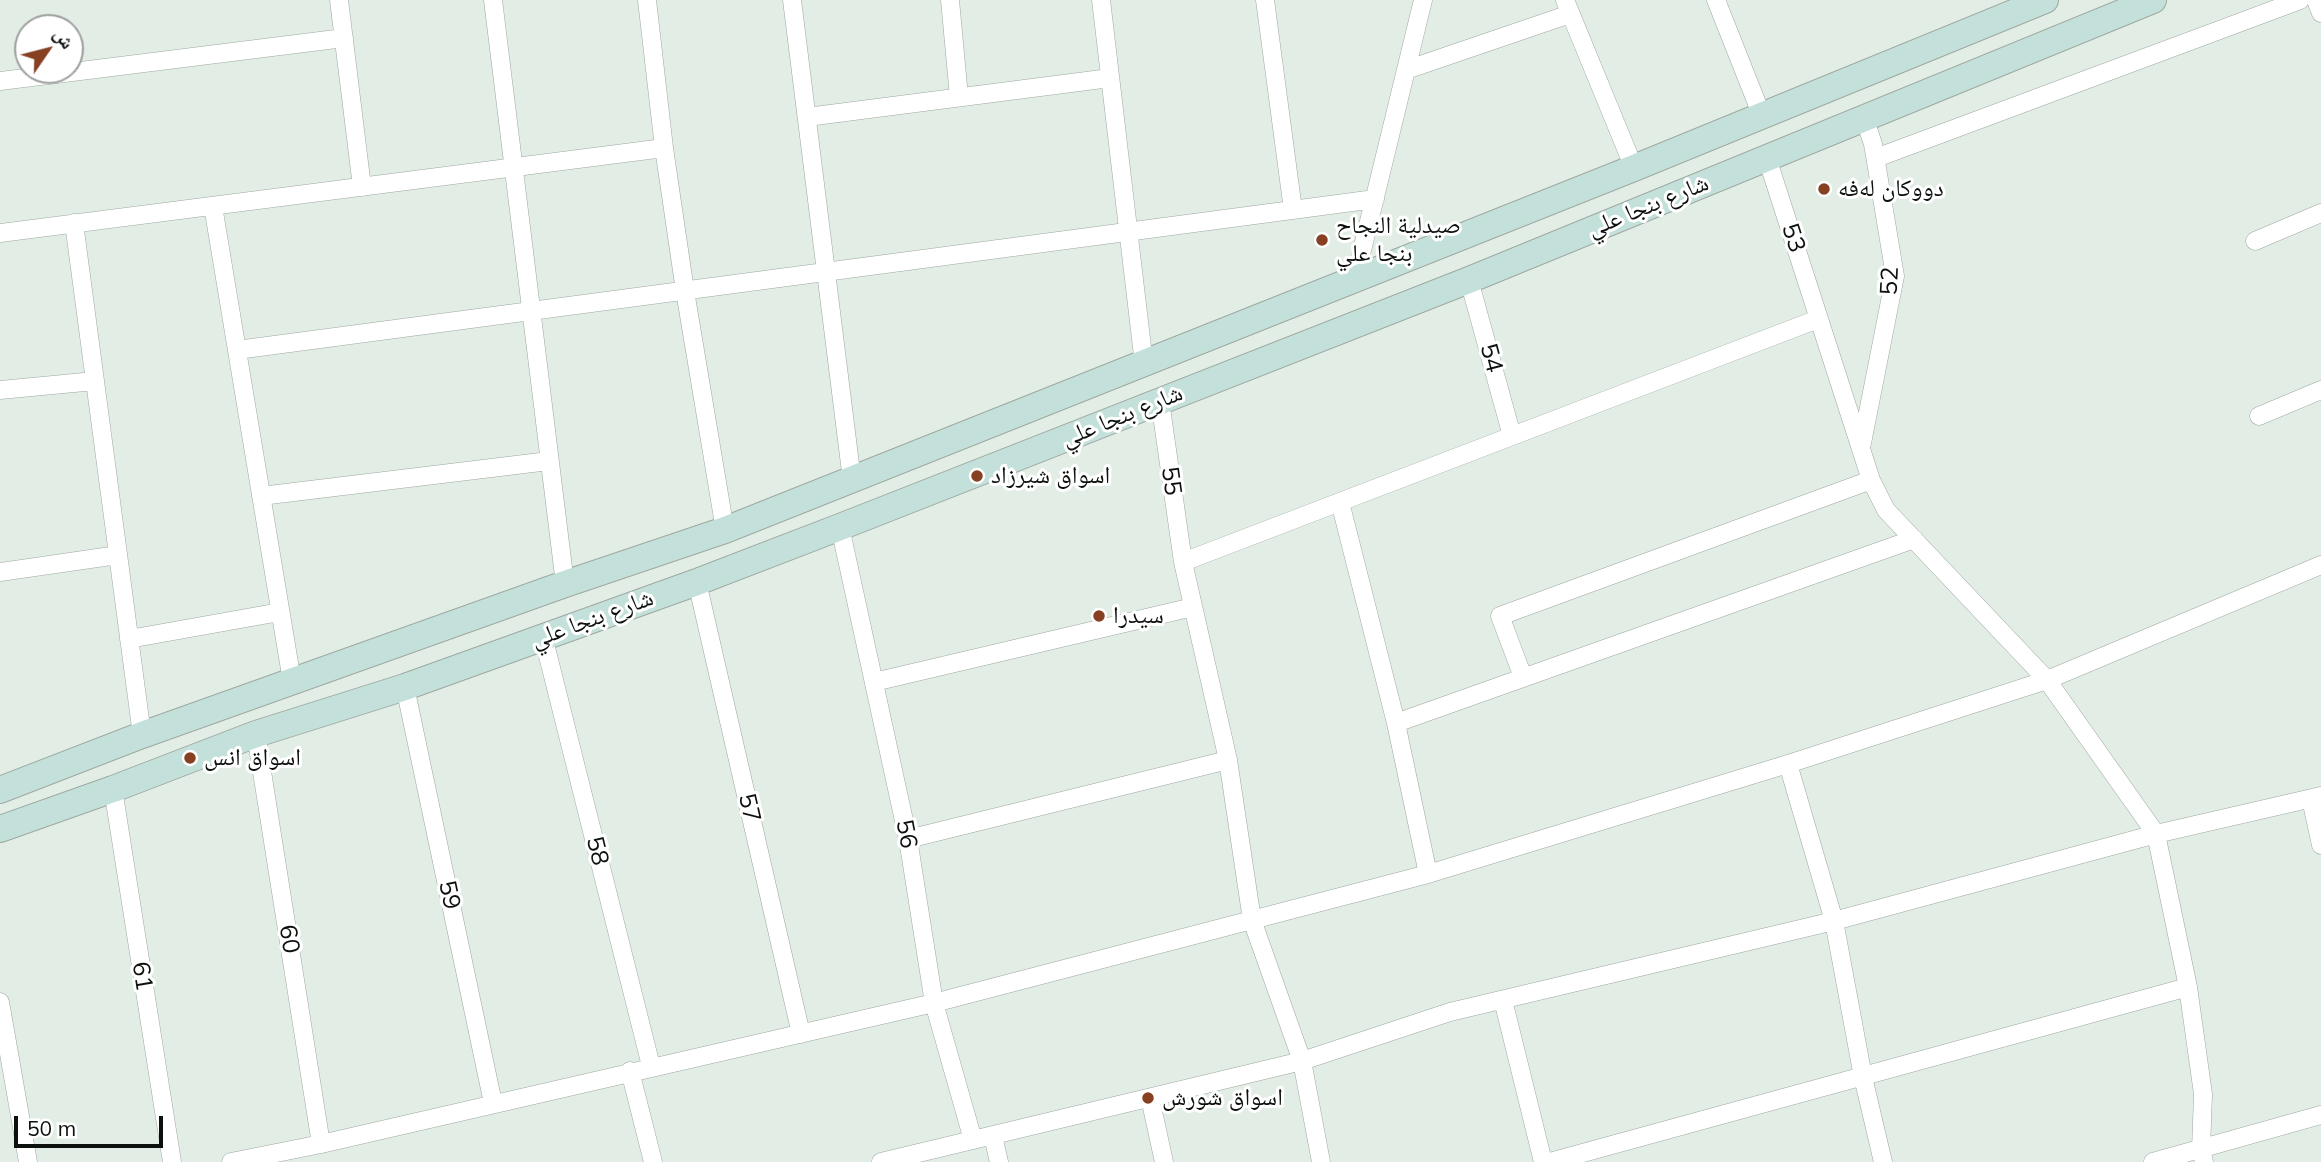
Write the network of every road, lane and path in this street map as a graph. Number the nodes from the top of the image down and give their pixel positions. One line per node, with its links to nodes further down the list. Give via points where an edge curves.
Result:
1 (339, 0): 16 (street)
2 (493, 0): 27 (street)
3 (647, 0): 24 (street)
4 (792, 0): 22 (street)
5 (950, 0): 20 (street)
6 (1101, 0): 18 (street)
7 (1265, 0): 32 (street)
8 (1423, 0): 17 (street)
9 (1716, 0): 21 (street)
10 (2045, 0): 21 (main road, شارع بنجا علي)
11 (2152, 0): 23 (main road, شارع بنجا علي)
12 (2300, 0): 26 (street)
13 (2316, 0): 15 (street)
14 (1567, 7): 17 (street); 28 (street)
15 (2321, 13)
16 (344, 38): 19 (street); 29 (street)
17 (1406, 70): 30 (street)
18 (1110, 78): 20 (street); 35 (street)
19 (0, 81)
20 (959, 97): 22 (street)
21 (1762, 116): 28 (main road, شارع بنجا علي)
22 (807, 117): 38 (street)
23 (1864, 117): 25 (main road, شارع بنجا علي); 26 (street, 52)
24 (664, 148): 27 (street); 41 (street)
25 (1767, 158): 40 (main road, شارع بنجا علي); 43 (street, 53)
26 (1876, 158): 54 (street, 52, via 1895,276)
27 (513, 168): 29 (street); 42 (street)
28 (1634, 168): 39 (main road, شارع بنجا علي)
29 (362, 187): 31 (street)
30 (1375, 199): 32 (street); 39 (street)
31 (213, 206): 34 (street); 44 (street)
32 (1293, 210): 35 (street)
33 (2321, 213): 37 (street)
34 (74, 223): 36 (street); 46 (street)
35 (1128, 232): 38 (street); 45 (street)
36 (0, 233)
37 (2255, 241)
38 (826, 272): 41 (street); 56 (street)
39 (1355, 279): 45 (main road, شارع بنجا علي)
40 (1469, 279): 50 (main road, شارع بنجا علي); 53 (street, 54)
41 (685, 291): 42 (street); 61 (street)
42 (531, 311): 44 (street); 55 (street)
43 (1818, 319): 53 (street); 54 (street, 53)
44 (237, 350): 58 (street)
45 (1144, 364): 49 (main road, شارع بنجا علي)
46 (95, 382): 47 (street); 63 (street)
47 (0, 390)
48 (2321, 390): 51 (street)
49 (1057, 398): 52 (main road); 56 (main road, شارع بنجا علي)
50 (1160, 401): 52 (main road, شارع بنجا علي); 64 (street, 55)
51 (2259, 416)
52 (1073, 435): 60 (main road, شارع بنجا علي)
53 (1512, 436): 59 (street)
54 (1862, 446): 57 (street, 53)
55 (549, 461): 58 (street); 68 (street)
56 (852, 480): 61 (main road, شارع بنجا علي)
57 (1871, 480): 62 (street, 53, via 1886,510); 73 (street, via 1500,616)
58 (261, 496): 70 (street)
59 (1340, 502): 64 (street); 78 (street)
60 (840, 527): 67 (main road, شارع بنجا علي); 76 (street, 56)
61 (725, 530): 68 (main road, شارع بنجا علي)
62 (1914, 539): 73 (street); 74 (street, 53)
63 (118, 555): 66 (street); 72 (street)
64 (1183, 562): 69 (street, 55)
65 (2321, 565): 74 (street)
66 (0, 572)
67 (697, 582): 71 (main road, شارع بنجا علي); 97 (street, 57)
68 (565, 584): 75 (main road, شارع بنجا علي)
69 (1193, 607): 76 (street); 81 (street, 55)
70 (280, 612): 72 (street); 75 (street)
71 (543, 636): 77 (main road, شارع بنجا علي); 99 (street, 58)
72 (130, 639): 80 (street)
73 (1523, 677): 78 (street)
74 (2047, 680): 82 (street); 87 (street, 53)
75 (292, 681): 80 (main road, شارع بنجا علي)
76 (874, 682): 88 (street, 56)
77 (405, 687): 79 (main road, شارع بنجا علي); 103 (street, 59)
78 (1396, 723): 90 (street)
79 (256, 734): 83 (main road, شارع بنجا علي); 107 (street, 60)
80 (142, 735): 84 (main road, شارع بنجا علي)
81 (1228, 760): 88 (street); 91 (street, 55)
82 (1788, 764): 90 (street); 92 (street)
83 (113, 789): 86 (main road, شارع بنجا علي); 110 (street, 61)
84 (0, 790)
85 (2316, 798): 87 (street); 89 (street)
86 (0, 829)
87 (2156, 834): 92 (street); 93 (street)
88 (908, 839): 96 (street, 56)
89 (2321, 845)
90 (1428, 874): 91 (street)
91 (1252, 920): 96 (street); 98 (street, 55)
92 (1834, 921): 94 (street); 101 (street)
93 (2188, 987): 101 (street); 108 (street, via 2203,1094)
94 (1503, 1000): 98 (street, via 1450,1012); 117 (street)
95 (0, 1002): 109 (street)
96 (934, 1003): 97 (street); 106 (street, 56)
97 (801, 1034): 99 (street)
98 (1303, 1061): 102 (street); 116 (street, 55)
99 (651, 1066): 100 (street)
100 (630, 1071): 103 (street); 112 (street)
101 (1863, 1077): 118 (street); 119 (street)
102 (1150, 1098): 105 (street); 115 (street)
103 (494, 1103): 107 (street)
104 (2321, 1115): 108 (street)
105 (993, 1136): 106 (street); 114 (street)
106 (973, 1140): 113 (street)
107 (321, 1144): 111 (street)
108 (2203, 1156): 120 (street)
109 (28, 1162)
110 (172, 1162)
111 (231, 1162)
112 (653, 1162)
113 (881, 1162)
114 (999, 1162)
115 (1164, 1162)
116 (1321, 1162)
117 (1543, 1162)
118 (1550, 1162)
119 (1883, 1162)
120 (2153, 1162)

